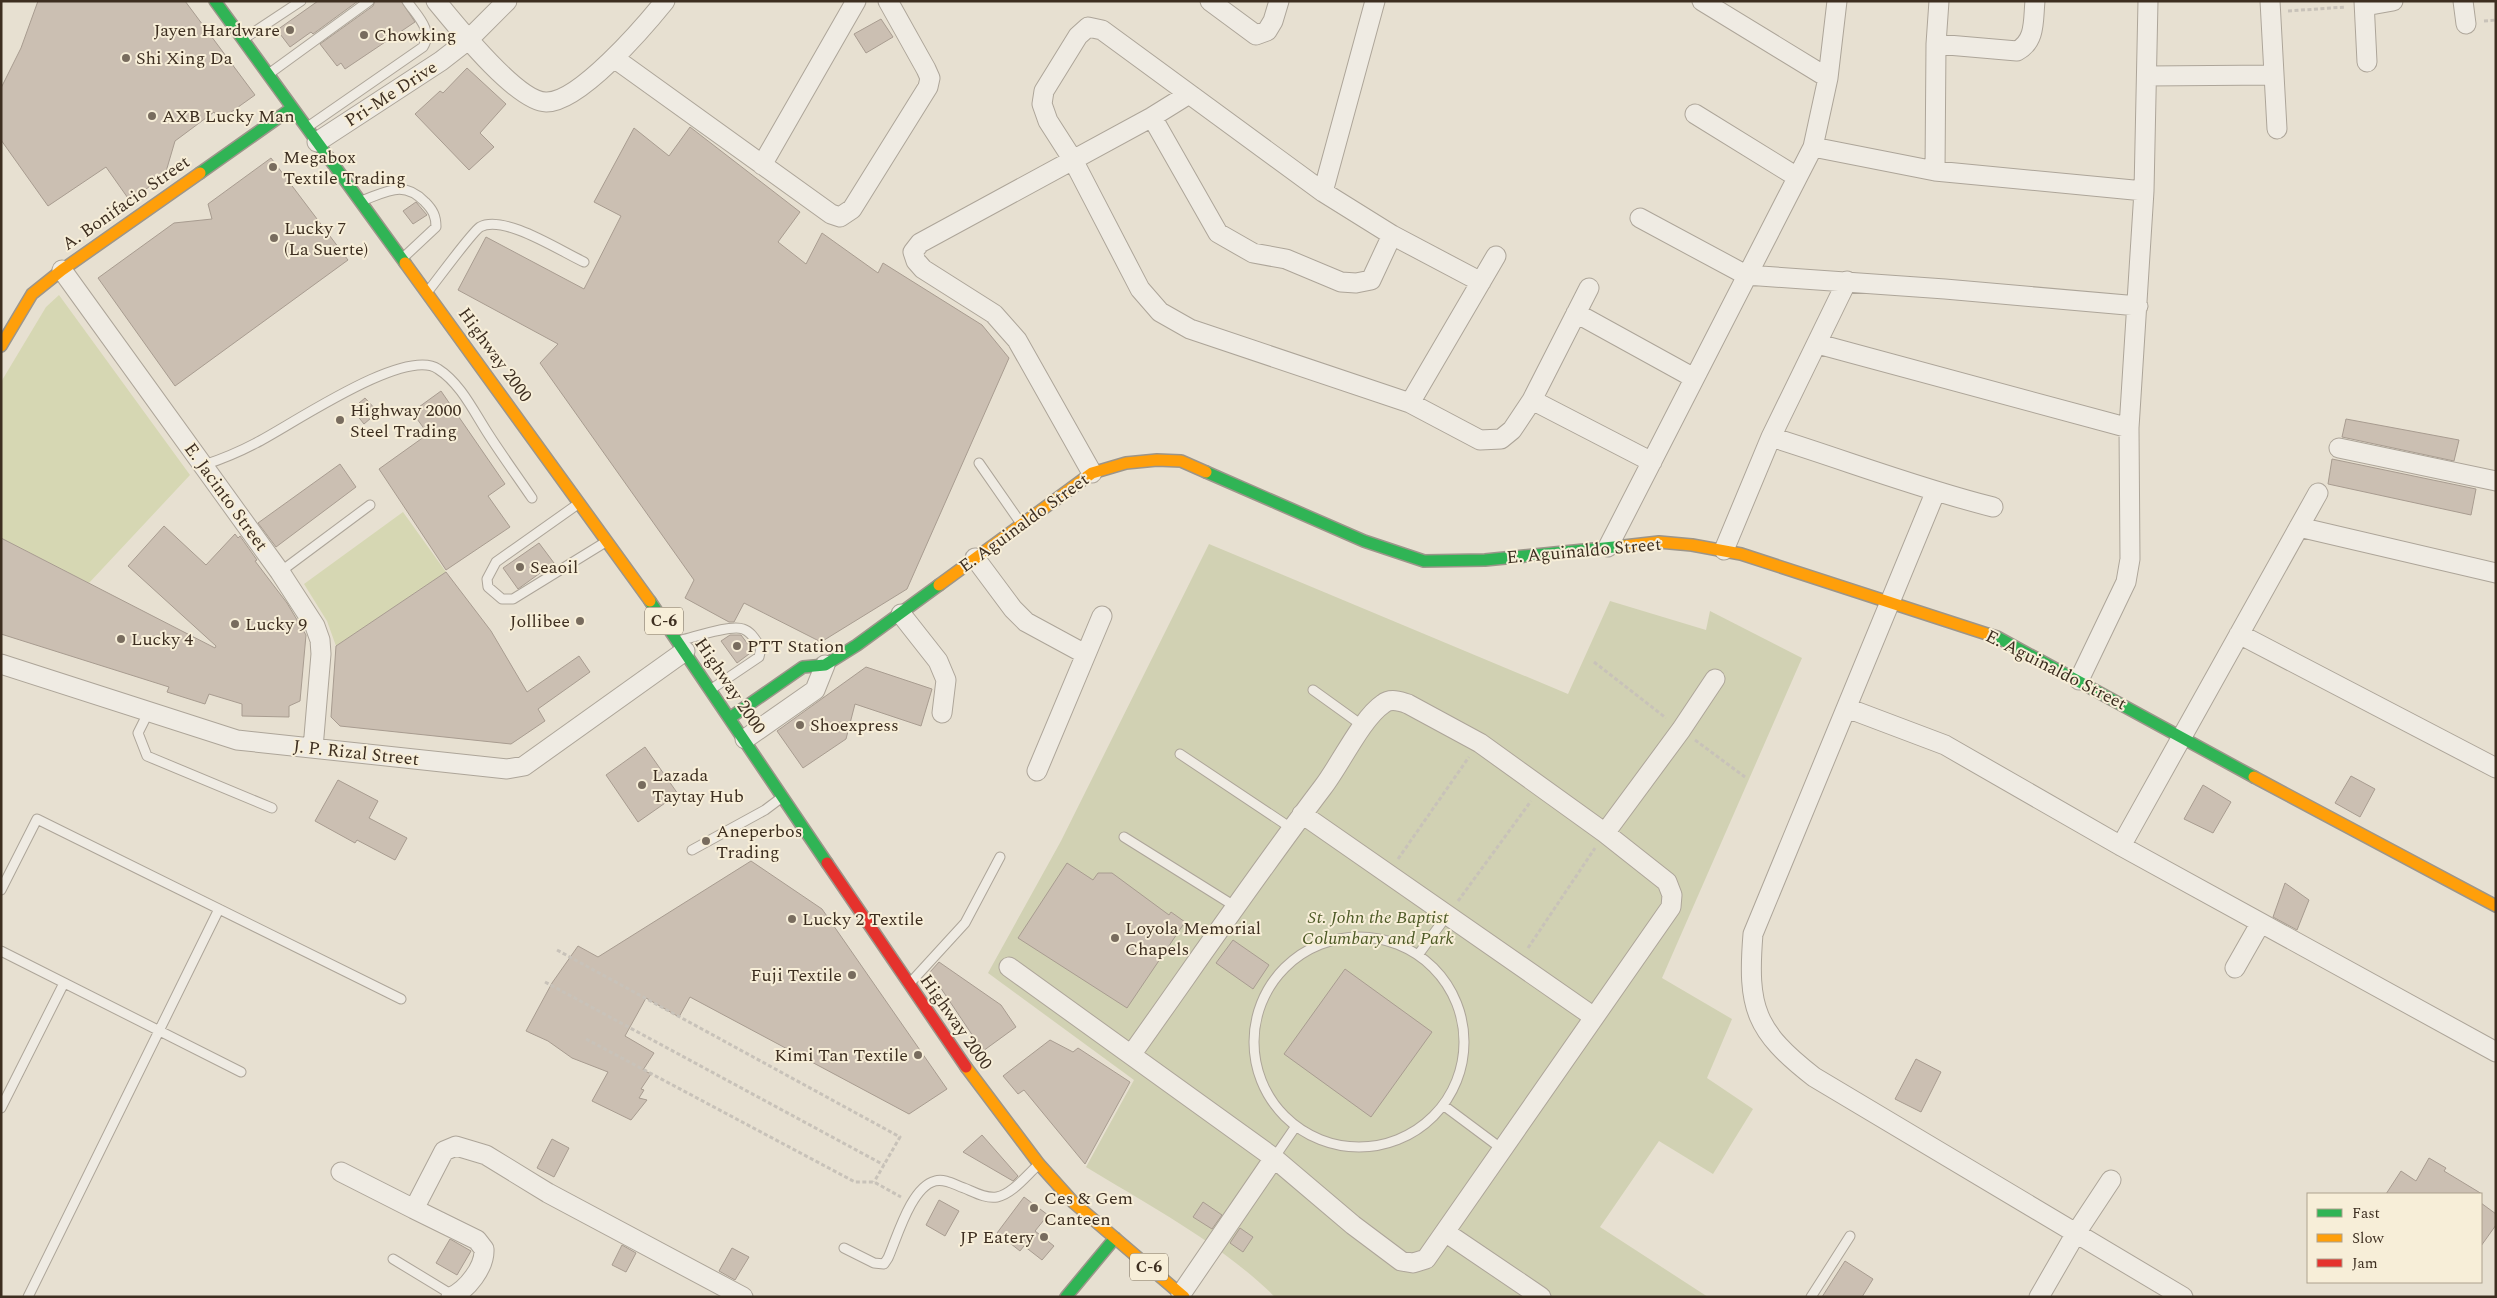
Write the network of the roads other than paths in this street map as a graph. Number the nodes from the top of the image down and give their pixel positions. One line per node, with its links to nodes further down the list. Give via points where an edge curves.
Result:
1 (215, 1): 23 (street, Highway 2000 / C-6)
2 (301, 1): 23 (lane)
3 (369, 1): 28 (lane)
4 (407, 1): 37 (lane, via 428,34 424,47)
5 (436, 1): 24 (street)
6 (507, 1): 24 (street, Pri-Me Drive)
7 (665, 1): 26 (street)
8 (856, 1): 40 (street)
9 (888, 1): 40 (street, via 930,78 928,87 852,209 840,217 831,214)
10 (1210, 1): 11 (street, via 1256,35 1267,31)
11 (1278, 1)
12 (1375, 1): 44 (street)
13 (1702, 1): 31 (street)
14 (1837, 1): 31 (street)
15 (1939, 1): 25 (street)
16 (2035, 1): 25 (street, via 2031,39 2017,51)
17 (2148, 1): 30 (street)
18 (2393, 1): 20 (street)
19 (2464, 1): 22 (street)
20 (2364, 4): 27 (street)
21 (2270, 7): 29 (street)
22 (2466, 24)
23 (242, 39): 28 (street, Highway 2000 / C-6)
24 (468, 40): 26 (street, via 523,94 545,103 564,98); 37 (street, Pri-Me Drive, via 441,61)
25 (1936, 44): 41 (street)
26 (614, 58): 40 (street)
27 (2367, 62)
28 (268, 75): 33 (street, Highway 2000 / C-6)
29 (2274, 75): 30 (street); 36 (street)
30 (2148, 76): 43 (street)
31 (1828, 78): 38 (street)
32 (1190, 94): 35 (street); 39 (street, via 1102,30 1088,28 1078,36 1044,91 1042,104 1048,121); 44 (street)
33 (292, 108): 37 (street, Highway 2000 / C-6); 51 (street, A. Bonifacio Street)
34 (1695, 114): 42 (street)
35 (1152, 117): 39 (street); 47 (street, via 1218,233 1253,253 1286,259 1341,282 1356,283 1371,280)
36 (2277, 129)
37 (312, 135): 45 (street, Highway 2000 / C-6)
38 (1813, 147): 41 (street); 42 (street)
39 (1073, 160): 63 (street, via 1140,289 1160,312 1190,329); 70 (street, via 920,243 913,252 923,269 994,314 1017,340)
40 (762, 165)
41 (1935, 171): 43 (street)
42 (1798, 178): 52 (street)
43 (2144, 191): 57 (street)
44 (1323, 192): 47 (street)
45 (361, 201): 49 (street, Highway 2000 / C-6); 49 (lane, via 392,189 405,188 419,195 432,209 436,227)
46 (1640, 218): 52 (street)
47 (1392, 235): 54 (street)
48 (1496, 256): 54 (street)
49 (403, 258): 56 (street, Highway 2000 / C-6)
50 (584, 262): 56 (lane, via 508,225 493,223 479,227)
51 (62, 270): 60 (street, A. Bonifacio Street, via 32,294); 69 (street, E. Jacinto Street)
52 (1746, 275): 53 (street); 61 (street)
53 (1847, 281): 57 (street); 59 (street)
54 (1481, 282): 63 (street)
55 (1589, 288): 58 (street)
56 (427, 292): 75 (street, Highway 2000 / C-6)
57 (2138, 306): 64 (street)
58 (1576, 313): 61 (street); 62 (street)
59 (1818, 344): 64 (street); 65 (street)
60 (1, 346)
61 (1694, 378): 67 (street)
62 (1532, 400): 63 (street, via 1512,430 1501,439 1480,440); 67 (street)
63 (1410, 403)
64 (2129, 428): 95 (street, via 2130,559 2126,582)
65 (1771, 437): 72 (street); 82 (street)
66 (2339, 448): 71 (street)
67 (1652, 462): 81 (street)
68 (979, 463): 78 (lane)
69 (204, 465): 74 (lane, via 257,443 373,378 406,367 430,365 445,374 462,394); 84 (street, E. Jacinto Street)
70 (1092, 473): 78 (street, E. Aguinaldo Street); 81 (street, E. Aguinaldo Street, via 1124,462 1182,461 1364,541 1424,561 1485,560)
71 (2496, 482)
72 (1935, 492): 77 (street); 86 (street)
73 (2318, 493): 79 (street)
74 (532, 498)
75 (580, 502): 80 (street, Highway 2000 / C-6); 80 (lane, via 496,562 487,579 488,587 502,599 513,599)
76 (370, 505): 84 (lane)
77 (1993, 507)
78 (1022, 524): 83 (street, E. Aguinaldo Street)
79 (2299, 527): 85 (street); 89 (street)
80 (607, 540): 90 (street, Highway 2000 / C-6)
81 (1608, 547): 82 (street, E. Aguinaldo Street, via 1659,542)
82 (1724, 550): 86 (street, E. Aguinaldo Street)
83 (976, 558): 87 (street, E. Aguinaldo Street); 91 (street, via 1012,609 1026,622)
84 (280, 572): 105 (street, E. Jacinto Street, via 315,626 320,640)
85 (2496, 573)
86 (1891, 601): 95 (street, E. Aguinaldo Street, via 1997,636); 98 (street)
87 (901, 614): 93 (street, E. Aguinaldo Street); 100 (street, via 938,661 946,680)
88 (1102, 616): 91 (street)
89 (2239, 634): 103 (street); 107 (street)
90 (682, 646): 96 (street, Highway 2000 / C-6); 96 (lane, via 742,628 752,634 761,648 759,657); 105 (street, J. P. Rizal Street, via 524,766 507,770)
91 (1085, 654): 108 (street)
92 (1, 664): 99 (street, J. P. Rizal Street)
93 (825, 665): 101 (street, E. Aguinaldo Street, via 803,667); 104 (street, via 815,690)
94 (1715, 679): 112 (street)
95 (2079, 680): 103 (street, E. Aguinaldo Street)
96 (711, 690): 101 (street, Highway 2000 / C-6)
97 (1313, 690): 102 (lane)
98 (1847, 708): 114 (street, via 1944,745); 145 (street, via 1753,934 1750,970 1753,1004 1768,1034 1788,1057 1814,1077)
99 (148, 713): 105 (street, J. P. Rizal Street, via 237,740); 110 (lane, via 138,733 147,756)
100 (942, 713)
101 (731, 717): 104 (street, Highway 2000 / C-6)
102 (1363, 726): 111 (street); 112 (street, via 1384,703 1397,700 1408,704 1480,743)
103 (2181, 738): 114 (street); 118 (street, E. Aguinaldo Street)
104 (745, 739): 109 (street, Highway 2000 / C-6)
105 (313, 748)
106 (1180, 754): 111 (lane)
107 (2496, 768)
108 (1037, 771)
109 (783, 796): 115 (lane, via 765,810); 128 (street, Highway 2000 / C-6)
110 (272, 808)
111 (1296, 821): 119 (street); 121 (street)
112 (1605, 833): 130 (street, via 1667,882 1672,894 1671,907)
113 (1124, 837): 119 (lane)
114 (2120, 846): 122 (street)
115 (692, 850)
116 (1000, 857): 128 (lane, via 965,923)
117 (1, 890): 120 (lane, via 37,819)
118 (2496, 906)
119 (1237, 907): 133 (street)
120 (220, 909): 129 (lane); 131 (lane)
121 (1448, 914): 124 (lane); 130 (street)
122 (2260, 924): 126 (street); 132 (street)
123 (1, 951): 127 (lane)
124 (1418, 955): 135 (lane, via 1443,979 1462,1025 1462,1059 1455,1083); 137 (lane, via 1371,937 1337,939 1305,952 1291,962 1269,988 1256,1028 1258,1070 1273,1102)
125 (1009, 967): 133 (street)
126 (2235, 968)
127 (64, 983): 131 (lane); 136 (lane)
128 (908, 985): 140 (street, Highway 2000 / C-6)
129 (401, 999)
130 (1594, 1017): 138 (street)
131 (158, 1032): 134 (lane); 152 (lane)
132 (2496, 1052)
133 (1131, 1055): 139 (street)
134 (241, 1072)
135 (1443, 1105): 137 (lane, via 1420,1128 1374,1146 1325,1142); 138 (lane)
136 (1, 1108)
137 (1296, 1126): 139 (lane)
138 (1502, 1149): 144 (street)
139 (1274, 1158): 144 (street, via 1401,1262 1426,1259); 151 (street)
140 (1039, 1164): 147 (street, Highway 2000 / C-6, via 1074,1203); 148 (lane, via 1004,1195 996,1198 945,1180 925,1186 912,1203 884,1264 874,1263)
141 (341, 1172): 143 (street)
142 (2111, 1180): 145 (street)
143 (414, 1209): 150 (street, via 477,1240 484,1249 482,1263 469,1283); 153 (street, via 444,1151 456,1146 471,1149)
144 (1445, 1232): 155 (street)
145 (2076, 1233): 157 (street); 158 (street)
146 (1850, 1236): 156 (lane)
147 (1115, 1238): 151 (street, Highway 2000 / C-6); 154 (street)
148 (844, 1248)
149 (393, 1259): 150 (lane)
150 (452, 1296)
151 (1182, 1296)
152 (28, 1297)
153 (743, 1297)
154 (1066, 1297)
155 (1541, 1297)
156 (1811, 1297)
157 (2039, 1297)
158 (2183, 1297)

